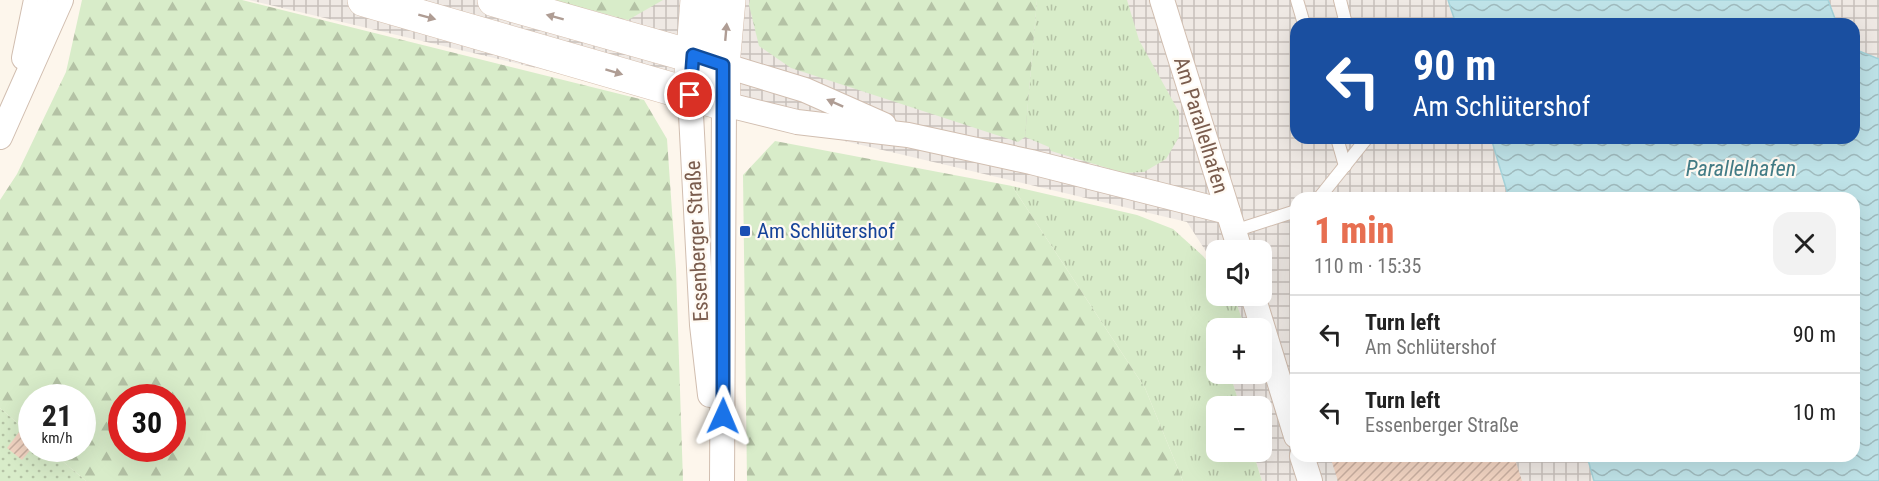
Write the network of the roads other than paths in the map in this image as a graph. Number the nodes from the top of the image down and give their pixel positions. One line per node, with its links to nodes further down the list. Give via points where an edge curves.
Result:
1 (36, 0): 14 (street)
2 (61, 0): 14 (street)
3 (364, 0): 13 (street, one-way to 13)
4 (494, 0): 12 (street, one-way to 4)
5 (696, 0): 12 (street, Essenberger Straße)
6 (729, 0): 12 (street, Essenberger Straße, one-way to 6)
7 (1162, 0): 23 (street, Am Parallelhafen)
8 (1298, 0): 10 (lane)
9 (1340, 0): 11 (lane)
10 (1302, 18)
11 (1344, 18)
12 (708, 60): 13 (street, Essenberger Straße); 15 (street, Essenberger Straße); 16 (street, one-way to 12, via 805,90)
13 (690, 95): 15 (street); 27 (street, Essenberger Straße, via 702,325)
14 (16, 99): 17 (street)
15 (724, 104): 16 (street, via 797,122); 27 (street, Essenberger Straße)
16 (908, 135): 23 (street, via 1031,162)
17 (0, 137)
18 (1339, 144): 20 (lane)
19 (1362, 144): 20 (lane)
20 (1345, 166): 21 (lane)
21 (1324, 192)
22 (1290, 213): 23 (lane)
23 (1234, 231)
24 (1256, 306): 25 (street)
25 (1290, 416)
26 (1304, 462): 28 (street)
27 (722, 481)
28 (1310, 481)

